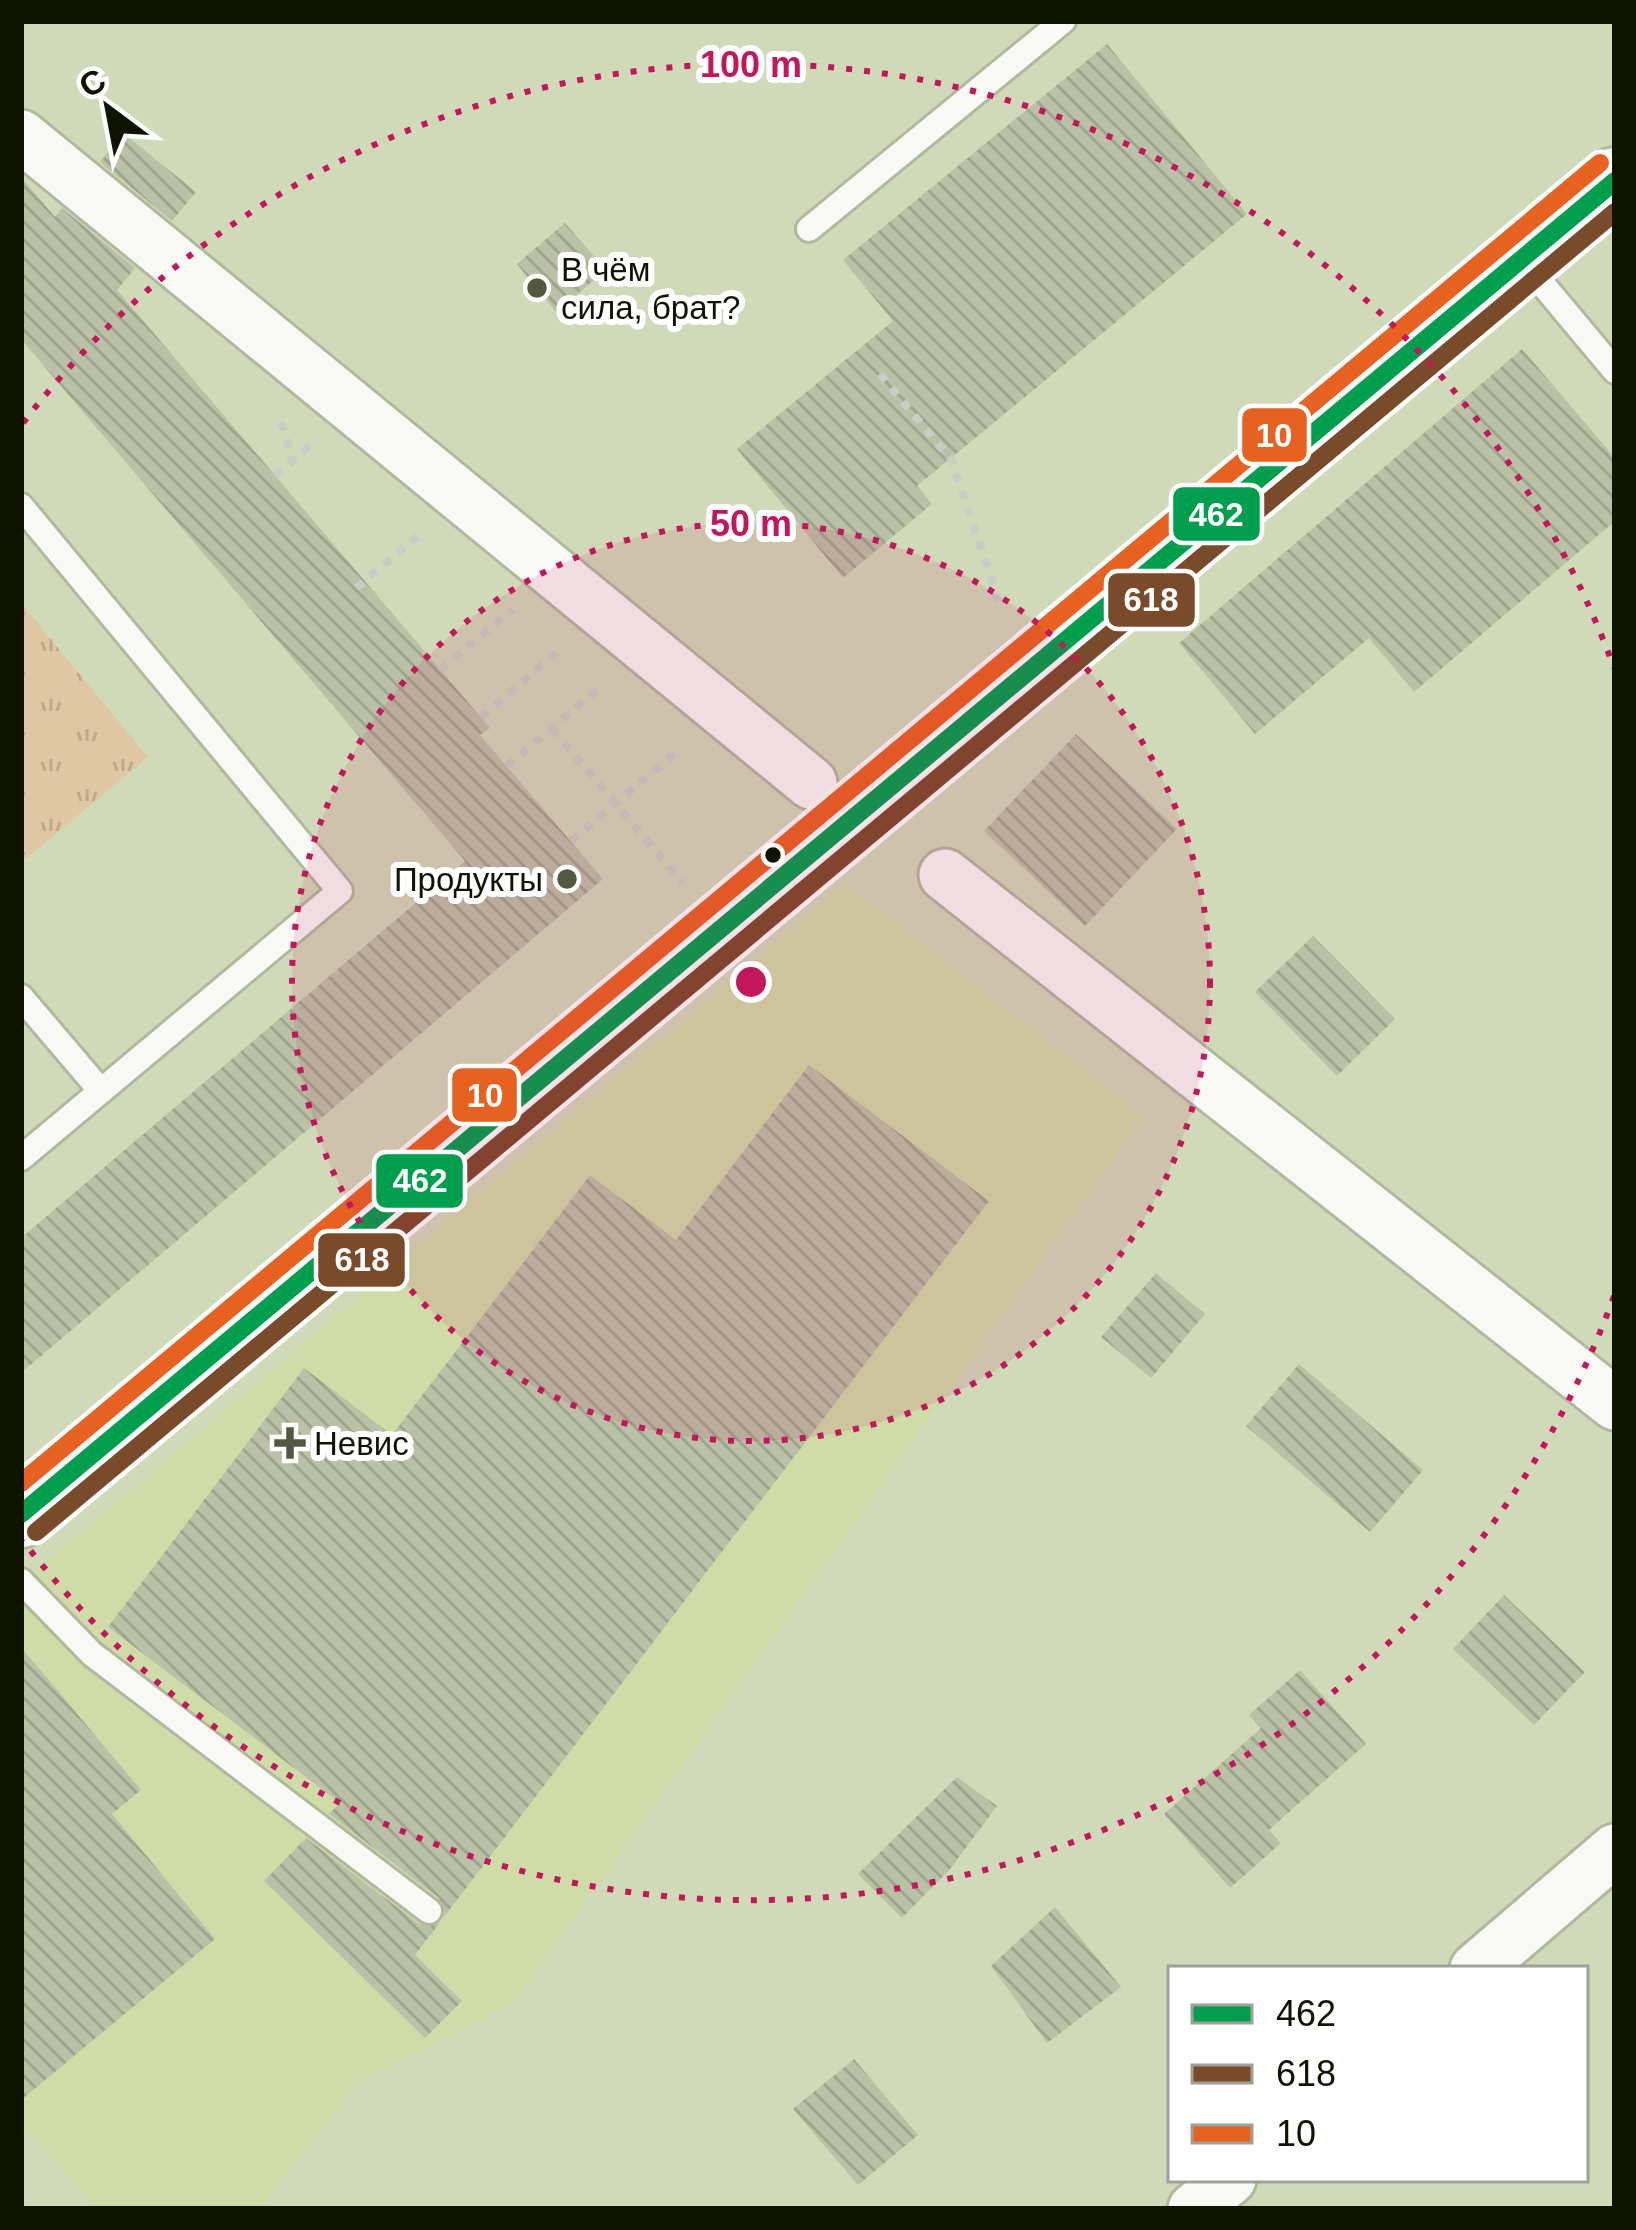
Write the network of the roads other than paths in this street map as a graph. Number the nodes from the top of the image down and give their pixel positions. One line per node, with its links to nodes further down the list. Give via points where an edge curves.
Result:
1 (1063, 21): 4 (lane)
2 (21, 136): 8 (street)
3 (1615, 181): 5 (street)
4 (809, 229)
5 (1522, 259): 6 (lane); 14 (street)
6 (1615, 371)
7 (21, 506): 11 (lane, via 340,891)
8 (811, 783)
9 (945, 875): 13 (street)
10 (21, 997): 11 (lane)
11 (100, 1091): 12 (lane)
12 (21, 1158)
13 (1615, 1404)
14 (21, 1514)
15 (21, 1581): 17 (lane, via 92,1654)
16 (1615, 1850): 18 (street)
17 (429, 1911)
18 (1480, 1966)
19 (1226, 2182): 20 (street)
20 (1194, 2209)

